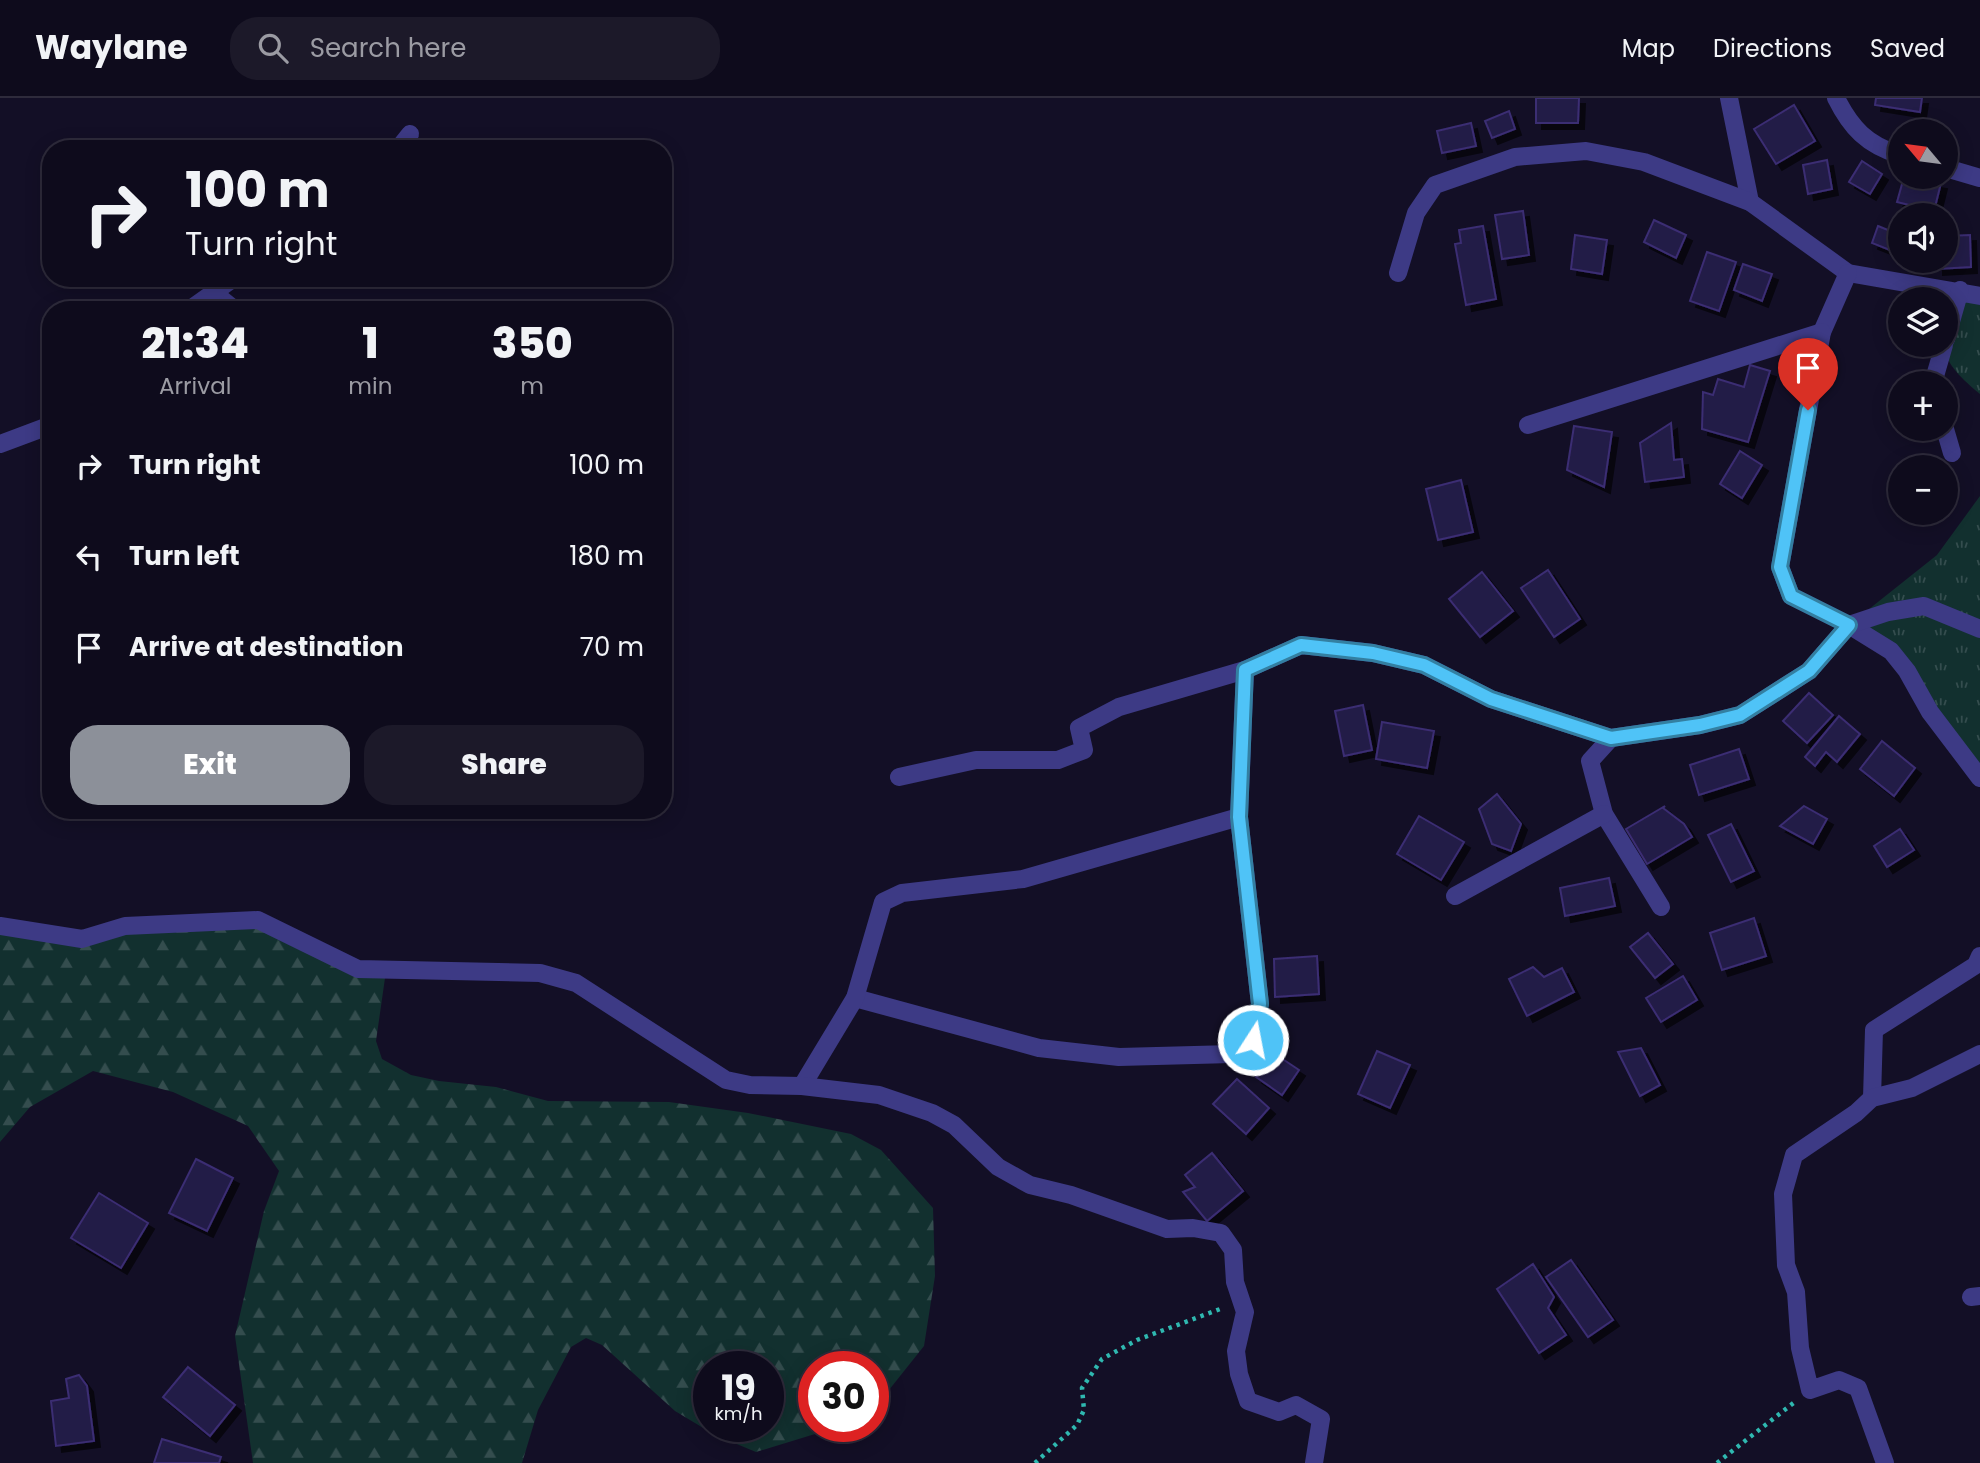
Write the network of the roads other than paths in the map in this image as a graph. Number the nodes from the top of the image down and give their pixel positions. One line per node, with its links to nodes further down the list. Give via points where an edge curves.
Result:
1 (1729, 98): 8 (street)
2 (1836, 98): 5 (street, via 1849,123)
3 (410, 134): 4 (street)
4 (405, 140)
5 (1888, 151)
6 (1958, 172): 7 (street)
7 (1980, 178)
8 (1750, 202): 9 (street, via 1644,162 1586,151 1514,157 1435,185 1416,212); 10 (street)
9 (1398, 273)
10 (1848, 273): 12 (street); 18 (street)
11 (222, 287): 13 (street)
12 (1960, 290): 14 (street); 15 (street)
13 (214, 293): 16 (street); 17 (street)
14 (1980, 296)
15 (1958, 297)
16 (202, 301)
17 (224, 301)
18 (1822, 332): 19 (street); 24 (street, via 1780,567 1791,596)
19 (1528, 425)
20 (42, 428): 22 (street)
21 (1948, 441): 23 (street)
22 (0, 444)
23 (1952, 453)
24 (1849, 625): 25 (street, via 1924,606); 27 (street, via 1809,671 1740,715); 29 (street, via 1891,651)
25 (1980, 629)
26 (1245, 670): 27 (street, via 1301,645 1373,653 1424,665 1491,699); 28 (street, via 1119,707 1079,728 1084,750 1058,760 976,760); 31 (street)
27 (1611, 738): 30 (street, via 1590,761)
28 (900, 777)
29 (1980, 778)
30 (1604, 814): 32 (street); 33 (street)
31 (1239, 817): 36 (street, via 1023,879 902,893 883,902); 36 (street, via 1260,1004 1253,1040 1232,1054 1119,1056 1040,1048)
32 (1455, 896)
33 (1661, 907)
34 (0, 926): 38 (street, via 82,939 125,926 258,920 358,969 540,973 576,983 726,1080)
35 (1980, 956): 39 (street, via 1976,965 1874,1030)
36 (855, 998): 38 (street)
37 (1980, 1055): 39 (street, via 1912,1087)
38 (802, 1086): 40 (street, via 879,1095 932,1113 954,1125 998,1167 1030,1185 1167,1229 1220,1233 1233,1250 1235,1282 1245,1312 1236,1351 1248,1401 1279,1412 1296,1405 1321,1419)
39 (1872, 1098): 41 (street, via 1794,1155 1783,1194 1786,1265 1796,1292 1800,1348 1810,1390 1839,1380 1858,1388)
40 (1314, 1463)
41 (1885, 1463)

